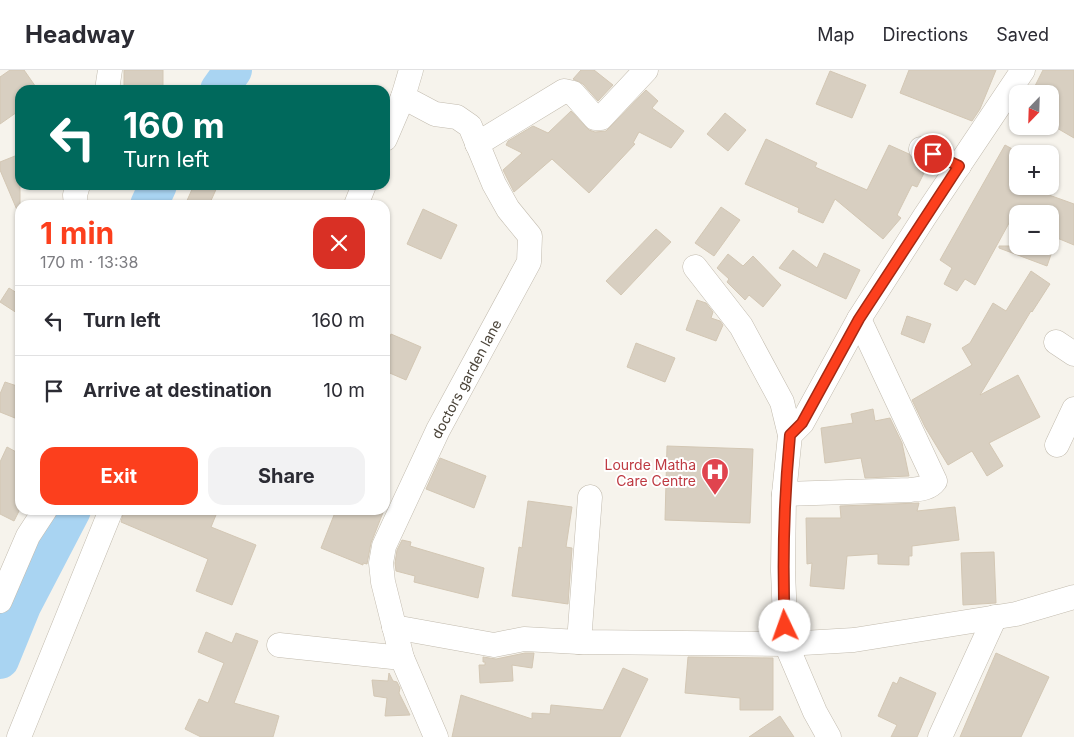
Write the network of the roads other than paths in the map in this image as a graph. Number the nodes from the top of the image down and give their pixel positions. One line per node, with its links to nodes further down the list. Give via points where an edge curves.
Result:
1 (110, 70): 5 (street)
2 (411, 70): 6 (street)
3 (646, 70): 8 (street, via 602,118 595,118 573,94 564,91)
4 (1024, 70): 10 (street)
5 (108, 85)
6 (403, 97): 7 (street); 8 (street, doctors garden lane, via 435,114 457,117 470,126)
7 (390, 127)
8 (477, 144): 23 (street, doctors garden lane, via 508,209 530,236 529,262 438,430 384,546 381,563 383,582)
9 (921, 148): 10 (street)
10 (959, 166): 12 (street)
11 (695, 267): 14 (street, via 741,326 782,402)
12 (859, 319): 14 (street, via 802,423); 16 (street, via 935,481 926,488 910,490)
13 (1074, 409): 15 (street)
14 (790, 435): 16 (street)
15 (1057, 444)
16 (784, 494): 25 (street, via 782,571)
17 (590, 497): 24 (street)
18 (42, 515): 21 (street, via 28,536)
19 (108, 515): 28 (street)
20 (1074, 597): 22 (street)
21 (0, 601)
22 (995, 617): 25 (street, via 854,640); 31 (street)
23 (394, 627): 24 (street, via 494,644 524,639); 27 (street, doctors garden lane)
24 (579, 642): 25 (street)
25 (786, 644): 30 (street)
26 (279, 645): 27 (street)
27 (402, 658): 29 (street, doctors garden lane)
28 (19, 737)
29 (436, 737)
30 (829, 737)
31 (940, 737)

